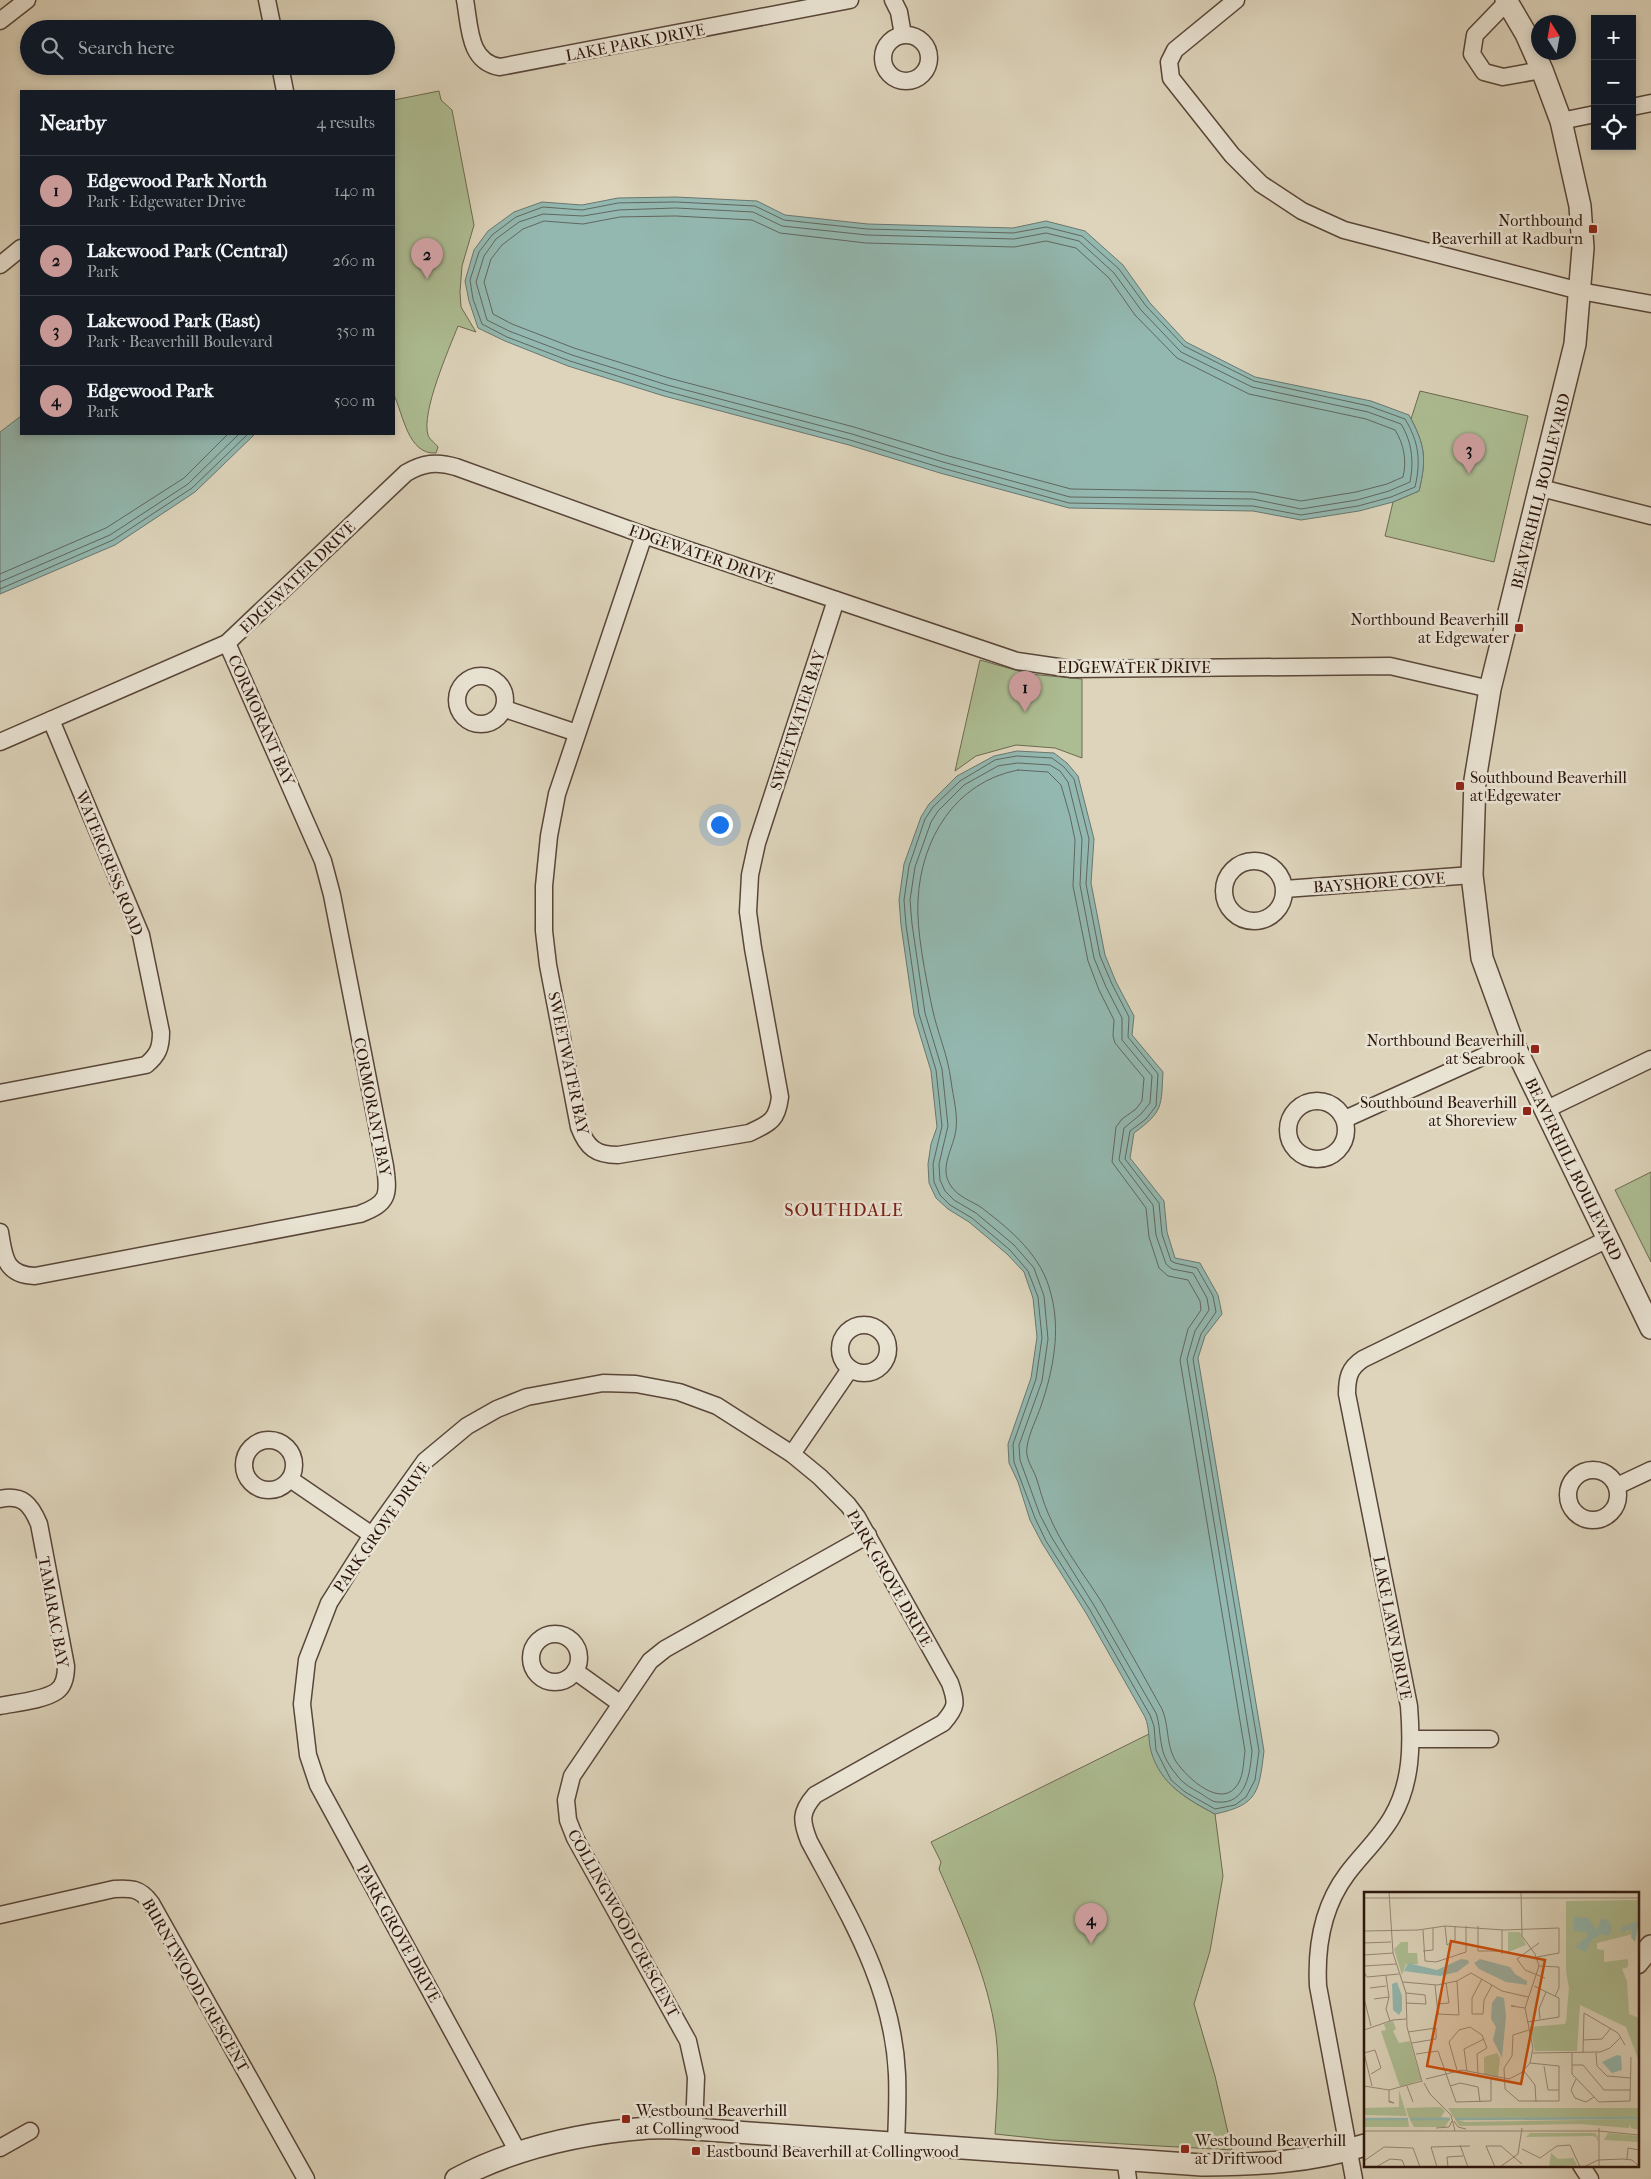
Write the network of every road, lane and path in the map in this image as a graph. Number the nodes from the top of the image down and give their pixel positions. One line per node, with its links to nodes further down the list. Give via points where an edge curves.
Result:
1 (27, 0): 9 (street)
2 (267, 0): 8 (street)
3 (465, 0): 4 (street, LAKE PARK DRIVE, via 476,53 487,64 500,67)
4 (850, 0)
5 (893, 0): 10 (street)
6 (1236, 0): 20 (street, via 1174,50 1169,62 1171,78 1232,155 1261,184 1302,210 1344,230)
7 (1506, 1): 11 (street, BEAVERHILL BOULEVARD); 11 (street, BEAVERHILL BOULEVARD, via 1475,35 1472,54 1484,72 1503,77)
8 (271, 20)
9 (0, 22)
10 (903, 35)
11 (1542, 70): 17 (street, BEAVERHILL BOULEVARD)
12 (282, 75): 13 (street)
13 (285, 90)
14 (1651, 103): 15 (street)
15 (1636, 106)
16 (1591, 115): 17 (street)
17 (1561, 121): 20 (street, BEAVERHILL BOULEVARD, via 1580,206)
18 (20, 249): 19 (street)
19 (0, 265)
20 (1580, 291): 21 (street); 22 (street, BEAVERHILL BOULEVARD, via 1575,344)
21 (1651, 304)
22 (1541, 488): 23 (street); 27 (street, BEAVERHILL BOULEVARD)
23 (1651, 516)
24 (644, 535): 25 (street, EDGEWATER DRIVE); 26 (street, EDGEWATER DRIVE, via 443,463 416,467); 30 (street, SWEETWATER BAY)
25 (836, 600): 27 (street, EDGEWATER DRIVE, via 1017,661 1044,666 1072,669 1390,666); 30 (street, SWEETWATER BAY, via 757,843 750,875 748,912 752,948 780,1097 778,1113 769,1124 749,1133 618,1156 595,1151 583,1139 544,932 549,836 557,794)
26 (227, 643): 29 (street, EDGEWATER DRIVE); 39 (street, CORMORANT BAY, via 323,861 384,1166 388,1188 385,1199 377,1208 360,1214 35,1276 24,1276 8,1265)
27 (1490, 689): 32 (street, BEAVERHILL BOULEVARD, via 1475,780)
28 (505, 709): 30 (street)
29 (50, 720): 31 (street, EDGEWATER DRIVE); 36 (street, WATERCRESS ROAD, via 141,935 161,1045 157,1055 146,1065)
30 (577, 733)
31 (0, 742)
32 (1472, 875): 33 (street, BAYSHORE COVE); 34 (street, BEAVERHILL BOULEVARD, via 1482,958)
33 (1285, 889)
34 (1514, 1043): 37 (street, BEAVERHILL BOULEVARD); 38 (street)
35 (1651, 1059): 37 (street)
36 (0, 1093)
37 (1545, 1110): 40 (street, BEAVERHILL BOULEVARD)
38 (1345, 1119)
39 (0, 1232)
40 (1608, 1239): 41 (street, BEAVERHILL BOULEVARD); 53 (street, LAKE LAWN DRIVE, via 1363,1359 1354,1365 1347,1378 1347,1394 1409,1706)
41 (1651, 1328)
42 (850, 1369): 43 (street)
43 (792, 1454): 48 (street, PARK GROVE DRIVE, via 718,1406 679,1392 636,1384 602,1383 560,1390 497,1408 467,1426 425,1461); 49 (street, PARK GROVE DRIVE, via 848,1505)
44 (1651, 1470): 46 (street)
45 (290, 1479): 48 (street)
46 (1617, 1486)
47 (0, 1499): 52 (street, TAMARAC BAY, via 21,1499 31,1507 39,1524 66,1666 65,1679 57,1691)
48 (372, 1535): 63 (street, PARK GROVE DRIVE, via 328,1603 307,1660 302,1704 308,1755 318,1785)
49 (868, 1535): 51 (street, COLLINGWOOD CRESCENT, via 665,1649 650,1661); 60 (street, PARK GROVE DRIVE, via 956,1699 953,1711 943,1723 815,1795 805,1807 802,1824 864,1942 879,1980 895,2050)
50 (576, 1672): 51 (street)
51 (621, 1704): 58 (street, COLLINGWOOD CRESCENT, via 572,1776 566,1800 568,1820 688,2041 696,2077)
52 (0, 1706)
53 (1412, 1739): 54 (street); 62 (street, LAKE LAWN DRIVE, via 1408,1776 1398,1804 1334,1896 1322,1926 1318,1954 1318,1986)
54 (1490, 1739)
55 (0, 1915): 66 (street, BURNTWOOD CRESCENT, via 114,1889 129,1888 144,1893)
56 (1651, 1946): 57 (street)
57 (1638, 1962)
58 (694, 2129): 60 (street); 63 (street, via 650,2128 597,2134)
59 (30, 2131): 61 (street)
60 (896, 2142): 64 (street)
61 (0, 2148)
62 (1357, 2148): 64 (street, via 1256,2165 1202,2165); 69 (street, LAKE LAWN DRIVE)
63 (518, 2152): 67 (street)
64 (1125, 2158): 68 (street)
65 (1582, 2166): 70 (street)
66 (306, 2179)
67 (456, 2179)
68 (1128, 2179)
69 (1354, 2179)
70 (1590, 2179)

